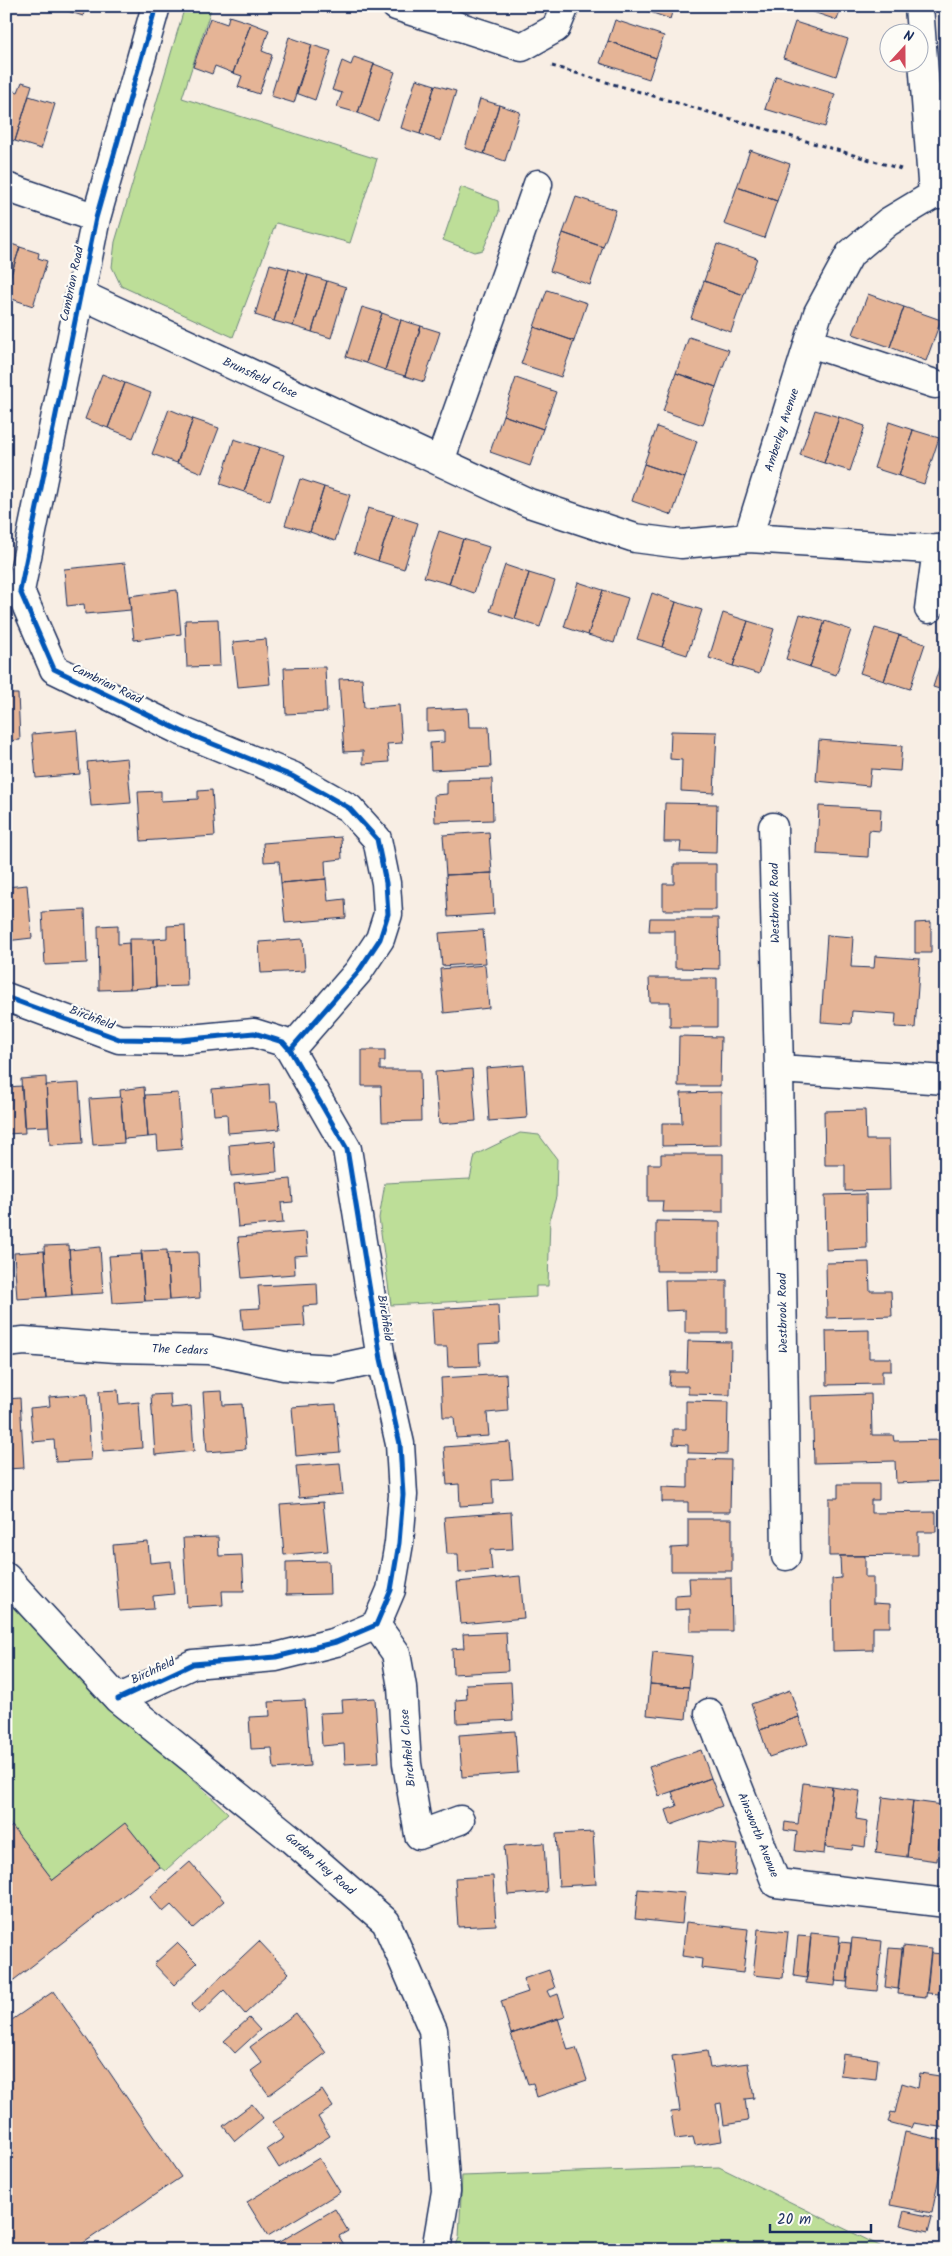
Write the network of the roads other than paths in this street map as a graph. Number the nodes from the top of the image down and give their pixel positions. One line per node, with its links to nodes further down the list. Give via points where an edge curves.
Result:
1 (156, 6): 8 (street, Cambrian Road)
2 (396, 6): 3 (street, via 522,47 556,28)
3 (565, 6)
4 (919, 6): 7 (street)
5 (538, 184): 12 (street)
6 (6, 187): 8 (street)
7 (936, 189): 10 (street, Amberley Avenue, via 888,222 850,254 818,312)
8 (96, 218): 9 (street, Cambrian Road)
9 (80, 294): 12 (street, Brunsfield Close); 15 (street, Cambrian Road)
10 (810, 342): 11 (street); 13 (street, Amberley Avenue)
11 (934, 384)
12 (440, 461): 13 (street, Brunsfield Close, via 529,503 635,538 681,544)
13 (748, 538): 14 (street)
14 (942, 550): 16 (street)
15 (13, 591): 19 (street, Cambrian Road, via 54,669 181,731 292,776 349,808 377,839 386,883 388,914 380,939 358,972)
16 (929, 609)
17 (773, 827): 20 (street, Westbrook Road)
18 (6, 997): 19 (street, Birchfield, via 118,1039 180,1040 254,1033 283,1042)
19 (290, 1050): 23 (street, Birchfield, via 347,1149)
20 (779, 1069): 21 (street); 24 (street, Westbrook Road)
21 (946, 1080)
22 (6, 1343): 23 (street, The Cedars, via 24,1341 116,1348 209,1350 284,1366 334,1369)
23 (381, 1359): 26 (street, Birchfield, via 400,1444 403,1495 400,1544 391,1590)
24 (786, 1556)
25 (6, 1577): 27 (street, Garden Hey Road)
26 (376, 1625): 27 (street, Birchfield, via 336,1642 276,1657 193,1664); 29 (street, Birchfield Close, via 396,1653 402,1687 407,1764 419,1835)
27 (118, 1699): 31 (street, Garden Hey Road, via 290,1838 386,1922 433,2030 446,2191)
28 (709, 1712): 30 (street, Ainsworth Avenue, via 776,1883)
29 (460, 1820)
30 (946, 1903)
31 (436, 2250)

